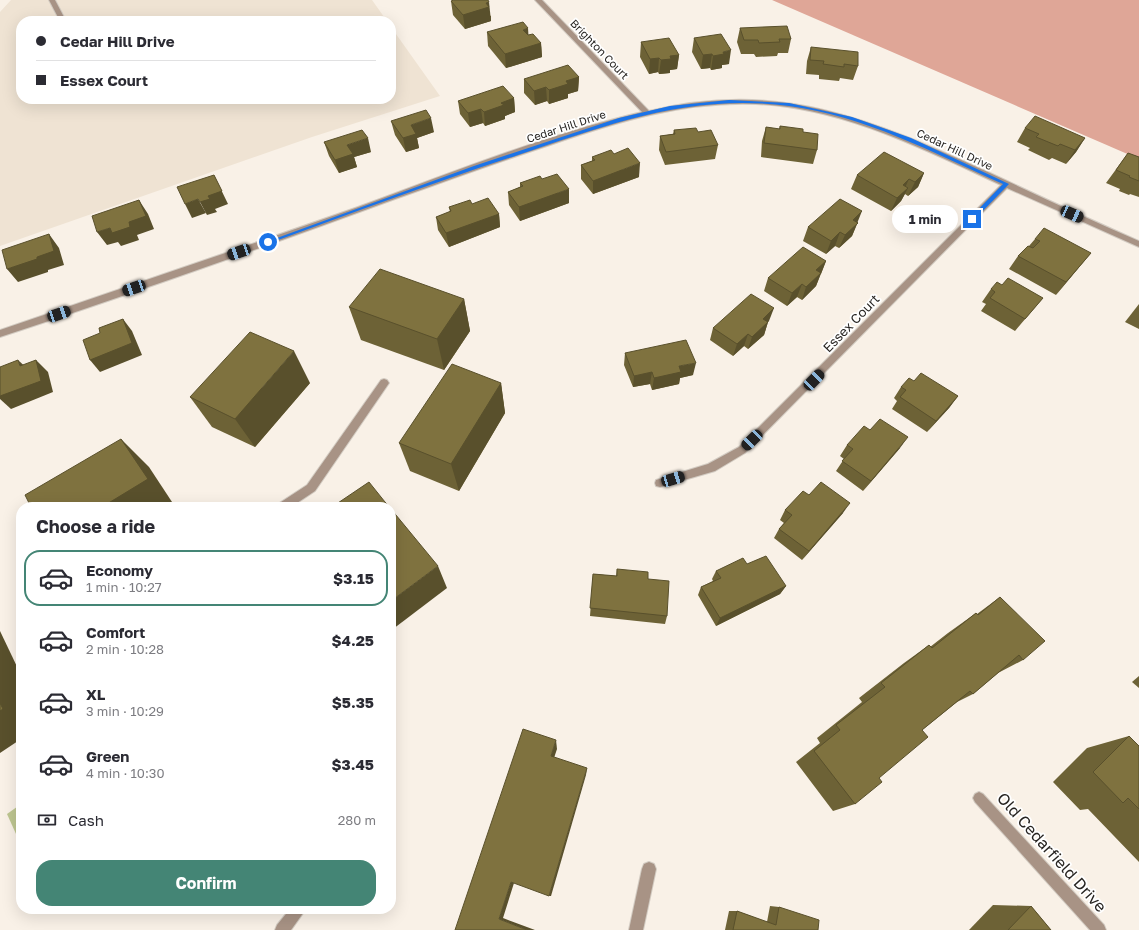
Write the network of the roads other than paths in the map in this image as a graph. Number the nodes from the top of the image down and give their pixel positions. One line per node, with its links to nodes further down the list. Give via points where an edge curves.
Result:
1 (52, 0): 3 (street)
2 (538, 0): 4 (street, Brighton Court)
3 (60, 16)
4 (646, 112): 5 (street, Cedar Hill Drive, via 729,101 769,102 816,109 890,132); 7 (street, Cedar Hill Drive, via 476,167 284,237)
5 (1006, 184): 6 (street, Cedar Hill Drive); 9 (street, Essex Court, via 742,450 711,468)
6 (1139, 244)
7 (0, 334)
8 (384, 384): 10 (street, via 311,488)
9 (660, 483)
10 (290, 502)
11 (979, 798): 16 (street, Old Cedarfield Drive)
12 (650, 869): 15 (street)
13 (295, 914): 14 (street)
14 (282, 930)
15 (636, 930)
16 (1099, 930)

